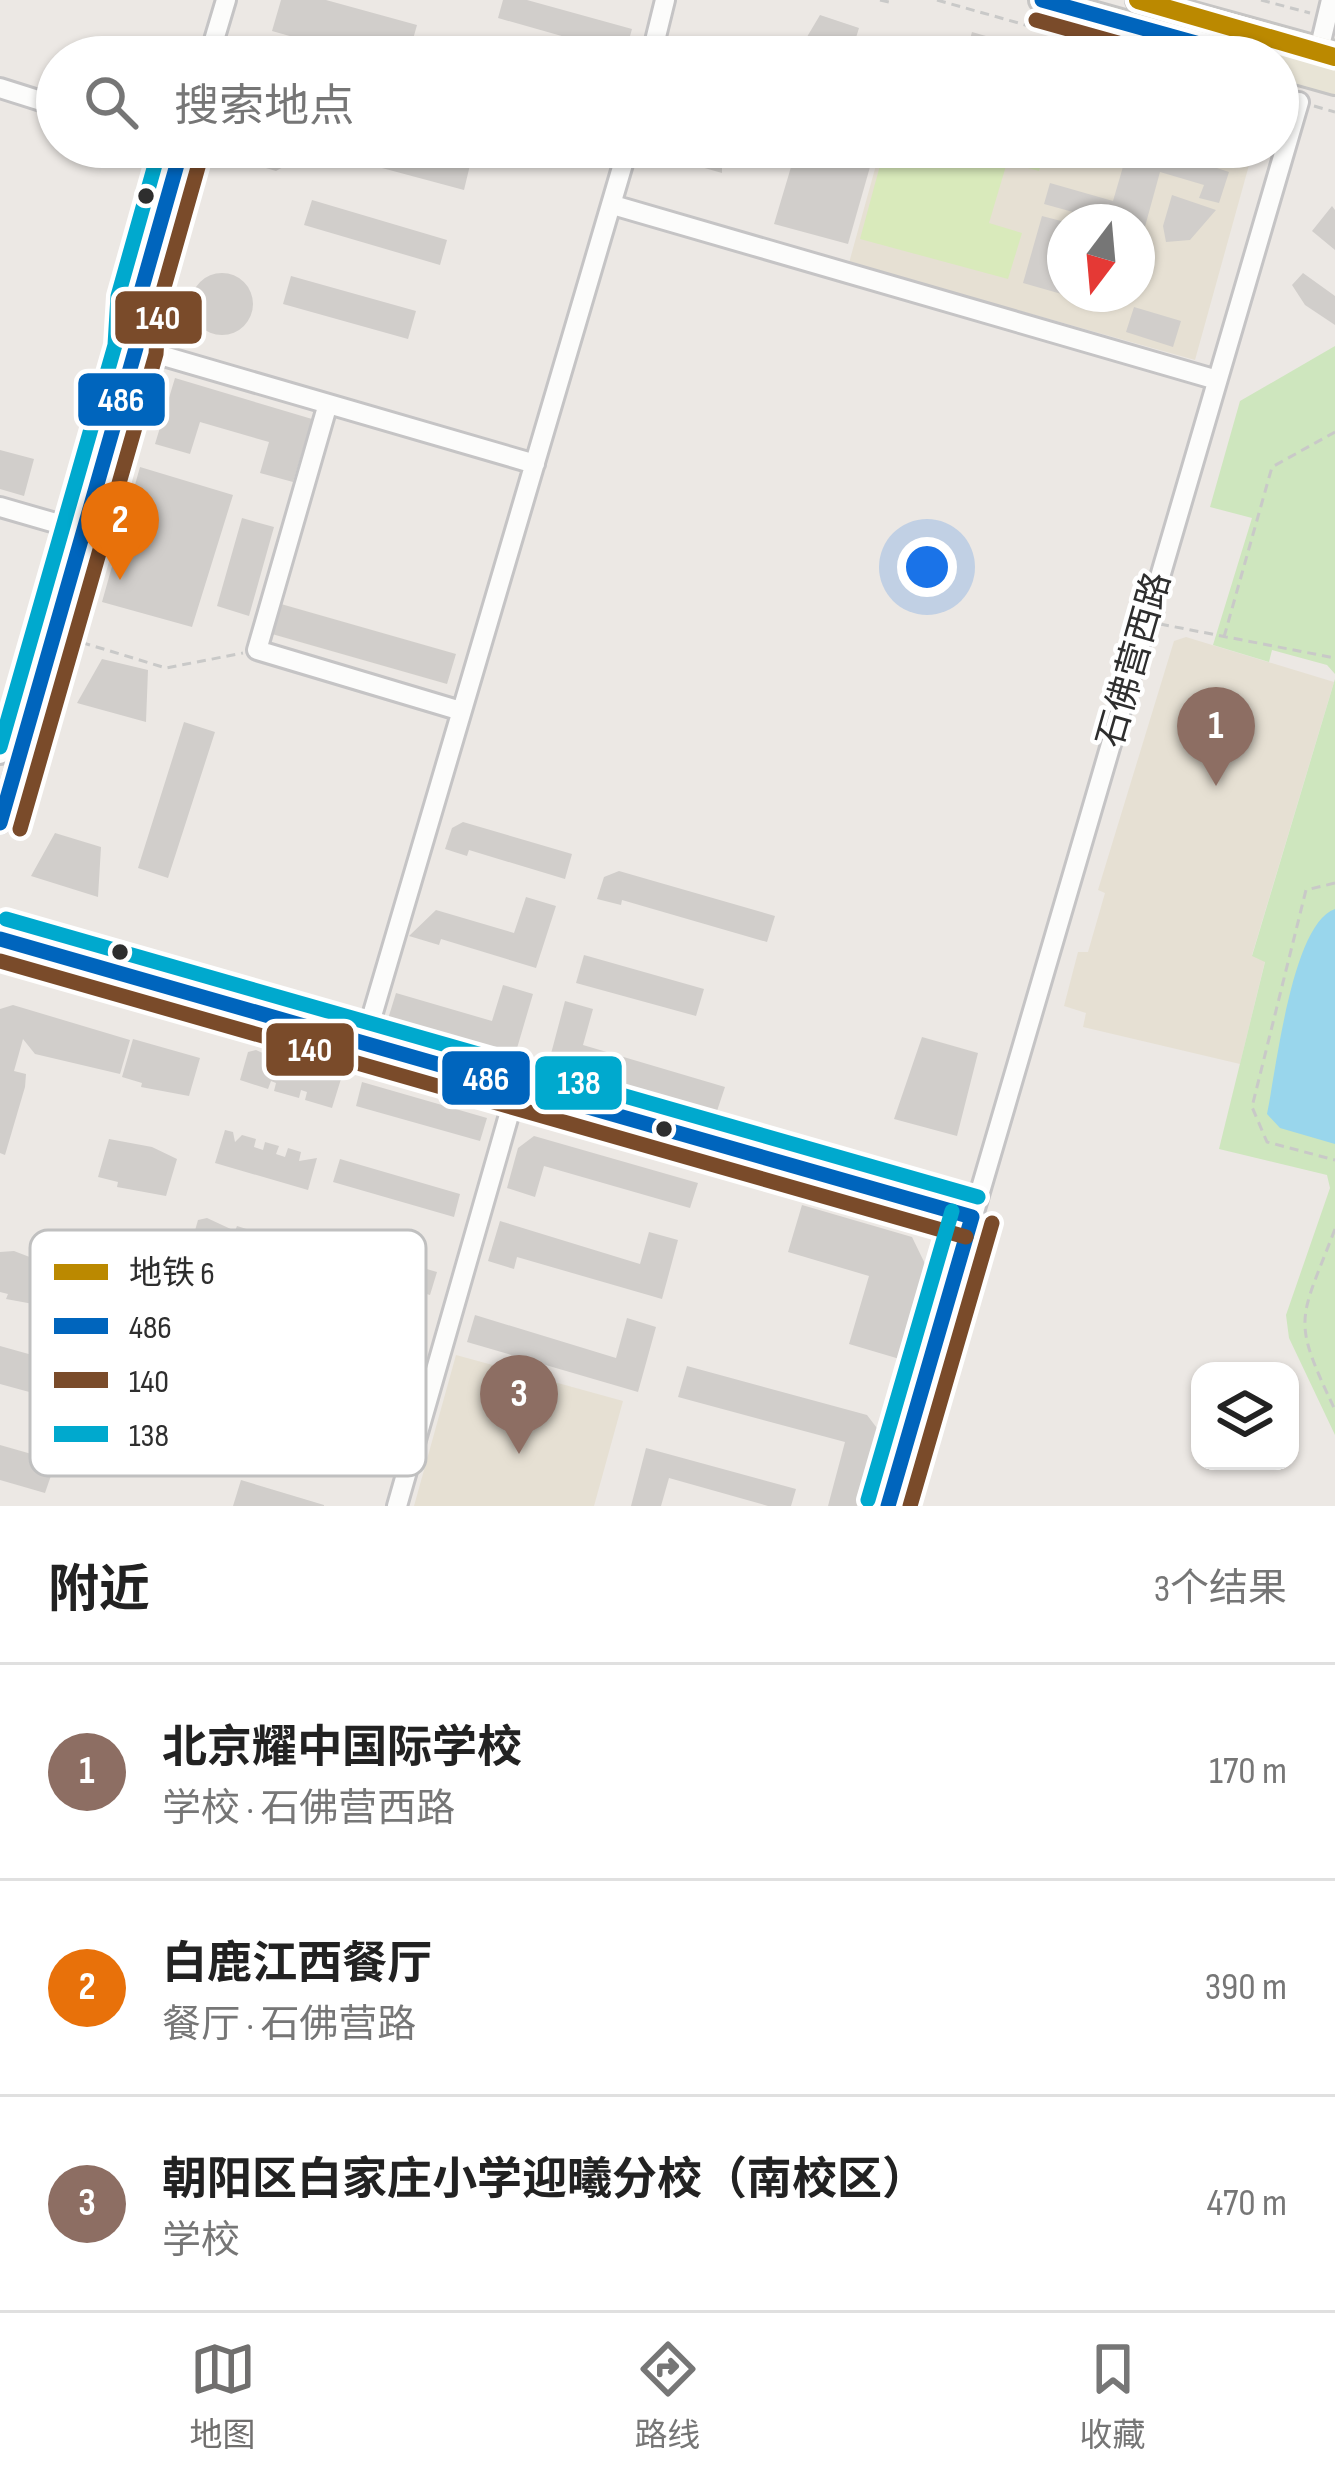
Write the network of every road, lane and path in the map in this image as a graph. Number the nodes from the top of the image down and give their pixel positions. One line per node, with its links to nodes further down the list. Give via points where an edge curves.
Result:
1 (226, 0): 10 (street)
2 (665, 0): 11 (street)
3 (880, 0): 8 (path)
4 (937, 0): 12 (path)
5 (1042, 0): 13 (main road)
6 (1139, 0): 14 (main road)
7 (1261, 0): 9 (path)
8 (889, 2)
9 (1329, 9): 15 (street)
10 (215, 36)
11 (656, 36)
12 (1065, 36)
13 (1171, 36)
14 (1269, 36)
15 (1327, 52)
16 (1299, 72): 17 (main road)
17 (1335, 82)
18 (0, 88): 19 (street)
19 (36, 99)
20 (176, 168): 24 (street)
21 (623, 168): 23 (street)
22 (1280, 168): 26 (street, 石佛营西路)
23 (613, 205): 26 (street); 29 (street)
24 (139, 302): 25 (street); 31 (street, via 118,344)
25 (136, 348): 27 (street); 33 (street)
26 (1217, 380): 32 (street, 石佛营西路)
27 (327, 406): 29 (street); 35 (street)
28 (1335, 432): 34 (path, via 1272,467)
29 (535, 464): 37 (street)
30 (0, 508): 31 (street)
31 (66, 526): 38 (street)
32 (1147, 622): 34 (path); 45 (street, 石佛营西路)
33 (54, 634): 35 (path, via 166,668); 39 (street)
34 (1224, 637): 36 (path)
35 (257, 650): 37 (street)
36 (1335, 658)
37 (461, 711): 42 (street)
38 (0, 754)
39 (0, 823)
40 (1335, 884): 44 (path, via 1306,890 1252,1107 1267,1142)
41 (0, 939): 42 (street)
42 (364, 1043): 43 (street)
43 (517, 1087): 45 (street); 47 (street)
44 (1335, 1160)
45 (972, 1217): 51 (street, 石佛营西路)
46 (1335, 1228): 48 (path, via 1304,1310 1303,1342)
47 (426, 1405)
48 (1335, 1410)
49 (406, 1476): 50 (street)
50 (397, 1506)
51 (888, 1506)

